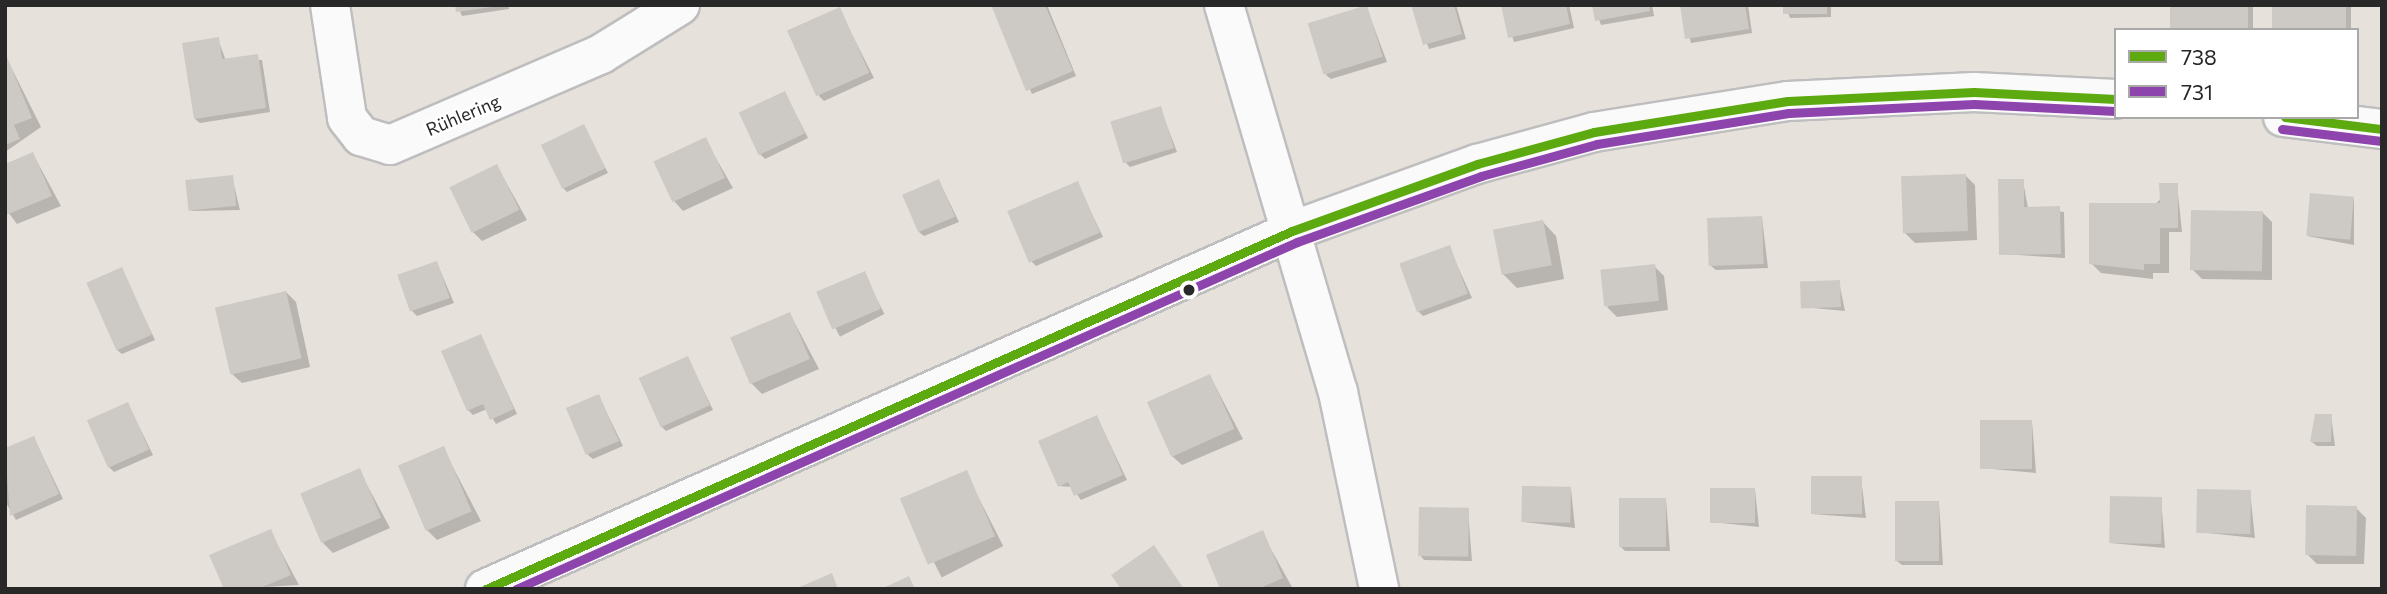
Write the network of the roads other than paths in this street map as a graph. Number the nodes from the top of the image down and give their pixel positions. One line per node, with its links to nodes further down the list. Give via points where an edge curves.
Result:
1 (330, 5): 2 (street, Rühlering, via 347,118 361,136 390,145 601,54)
2 (680, 5)
3 (1224, 5): 7 (street)
4 (2114, 99): 7 (street, via 1934,93 1712,109 1477,164)
5 (2300, 119): 6 (street)
6 (2382, 129)
7 (1292, 232): 8 (street); 9 (street, via 1338,392)
8 (485, 589)
9 (1379, 589)

